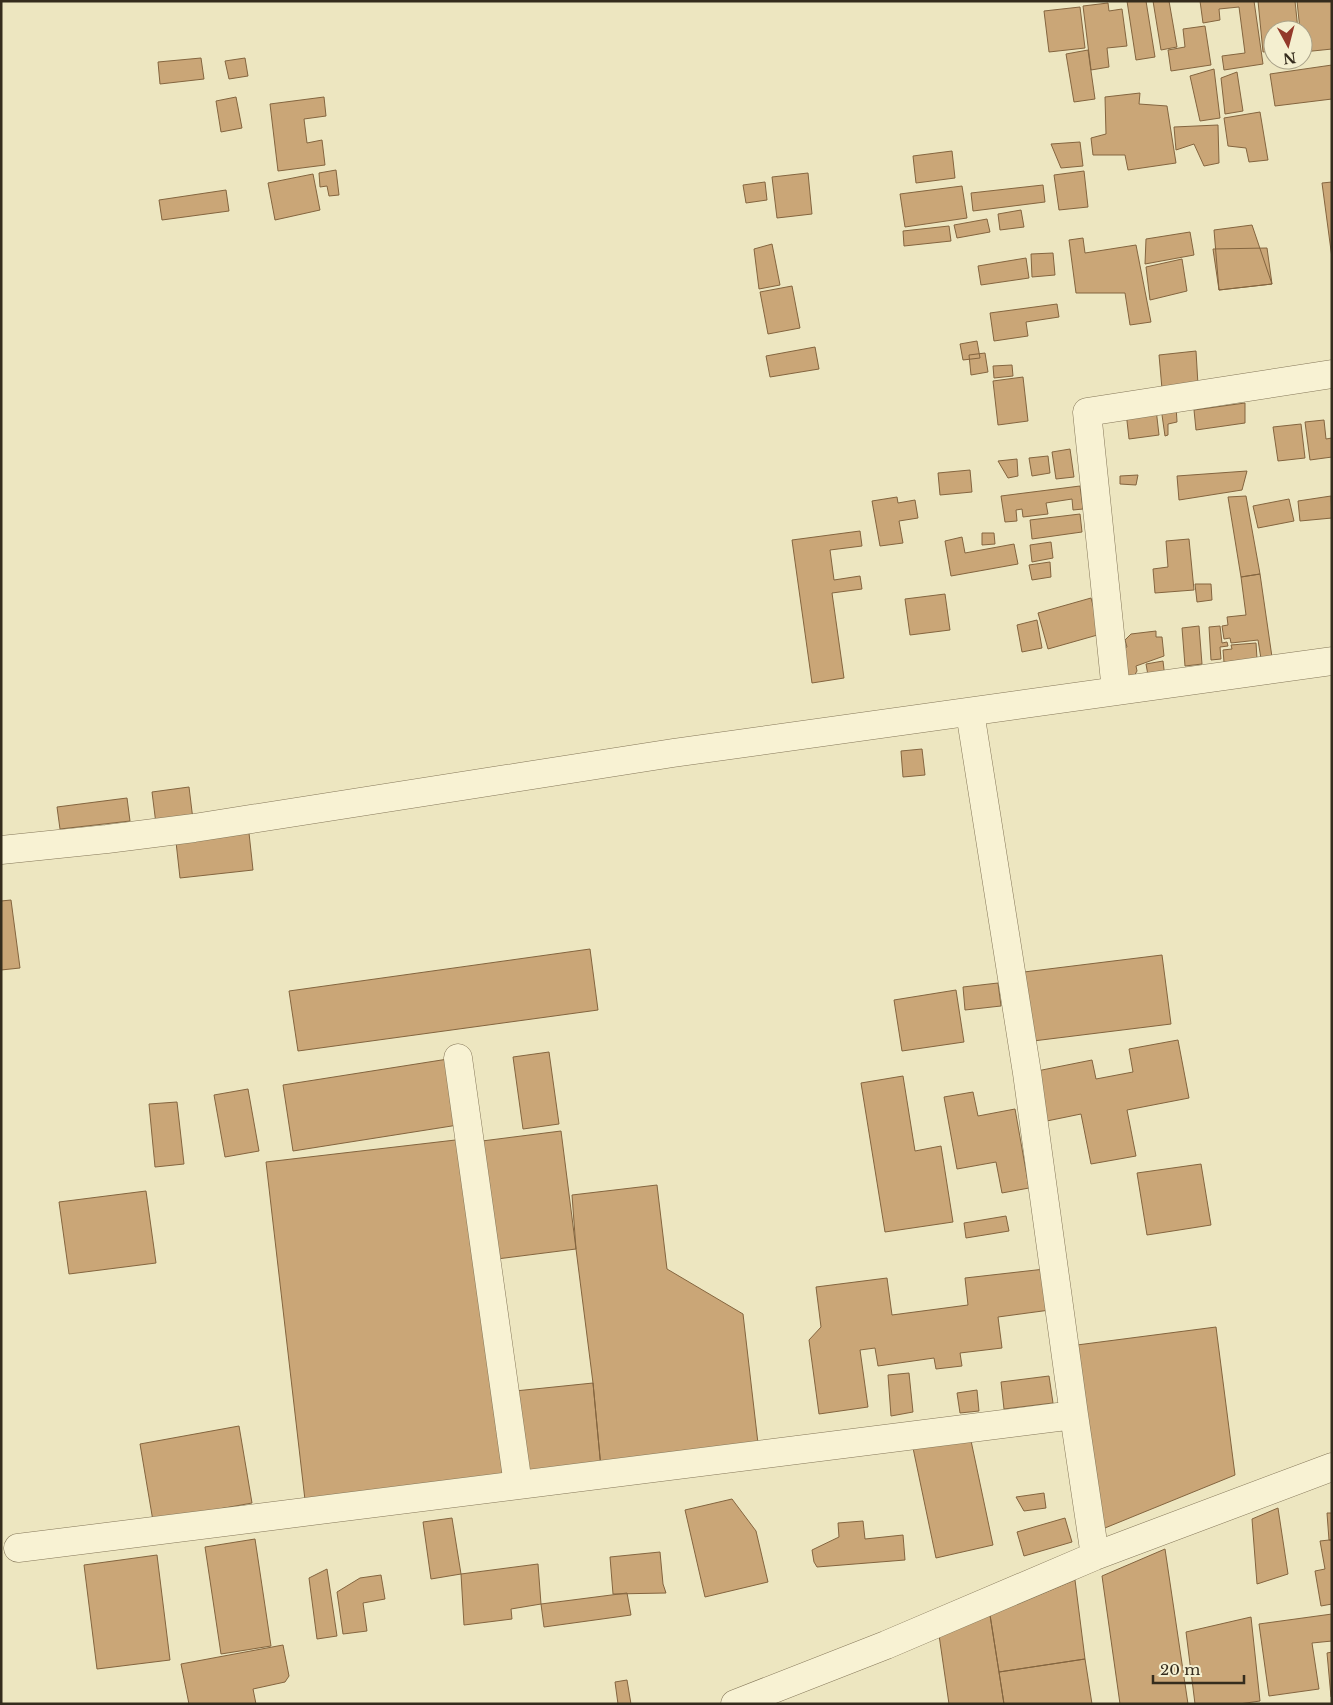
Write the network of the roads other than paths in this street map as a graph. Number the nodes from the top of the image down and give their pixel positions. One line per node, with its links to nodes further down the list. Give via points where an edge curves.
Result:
1 (1332, 374): 3 (street, via 1087,412)
2 (1332, 661): 3 (street)
3 (1116, 691): 4 (street)
4 (970, 712): 5 (street, via 673,753 194,828); 7 (street, via 1027,1073)
5 (1, 850)
6 (458, 1058): 9 (street)
7 (1074, 1415): 9 (street); 11 (street)
8 (1332, 1467): 11 (street)
9 (518, 1485): 10 (street)
10 (18, 1548)
11 (1095, 1556): 12 (street, via 886,1645)
12 (735, 1704)

